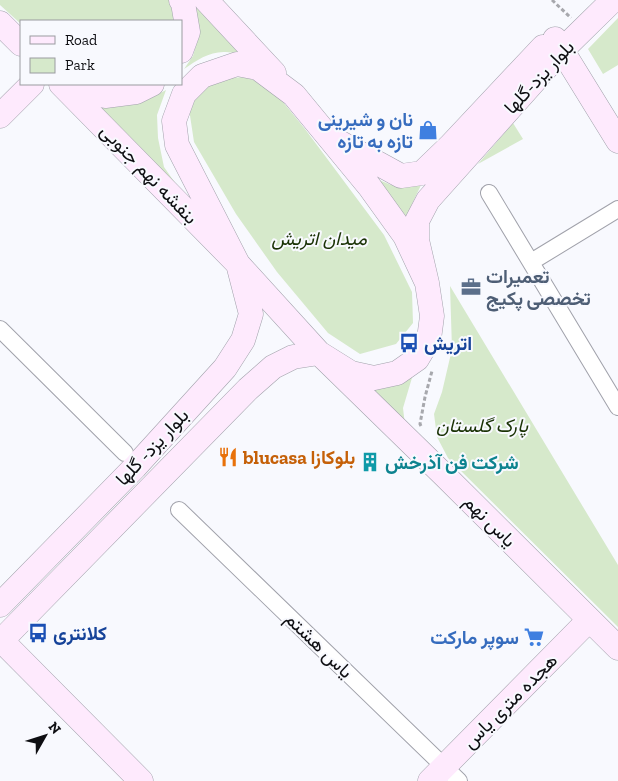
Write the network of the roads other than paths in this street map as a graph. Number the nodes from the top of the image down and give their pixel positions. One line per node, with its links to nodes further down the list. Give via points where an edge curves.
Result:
1 (181, 0): 8 (main road, via 188,32)
2 (206, 0): 13 (main road)
3 (589, 0): 7 (main road, via 571,18)
4 (612, 0): 7 (main road, بلوار یزد-گلها)
5 (0, 23): 6 (main road)
6 (20, 43)
7 (558, 43): 16 (main road); 17 (main road, بلوار یزد-گلها)
8 (182, 48)
9 (31, 85): 14 (main road)
10 (62, 85): 21 (main road, بنفشه نهم جنوبی)
11 (87, 85): 12 (main road, via 105,96 136,92)
12 (150, 85)
13 (294, 95): 15 (main road); 21 (main road, via 258,68 237,64 202,76 184,94 174,121 177,145)
14 (0, 116)
15 (328, 136): 17 (main road, via 401,176 422,173); 22 (main road, via 405,236)
16 (618, 141)
17 (459, 151): 22 (main road, via 418,221 416,240)
18 (490, 193): 20 (street)
19 (618, 209): 20 (street)
20 (531, 262): 25 (street)
21 (238, 264): 24 (main road); 28 (main road, بلوار یزد- گلها, via 251,314 243,340 225,368)
22 (426, 283): 24 (main road, via 432,316 429,339 416,359 397,373 374,378 351,373)
23 (0, 329): 26 (street)
24 (318, 353): 29 (main road, یاس نهم); 30 (main road, بلوار یزد- گلها, via 293,358 273,367 248,389)
25 (618, 407)
26 (125, 453)
27 (178, 510): 32 (street, یاس هشتم)
28 (0, 605)
29 (589, 620): 31 (main road, یاس نهم); 32 (main road, هجده متری یاس)
30 (1, 641): 33 (main road)
31 (618, 648)
32 (444, 776)
33 (141, 781)

